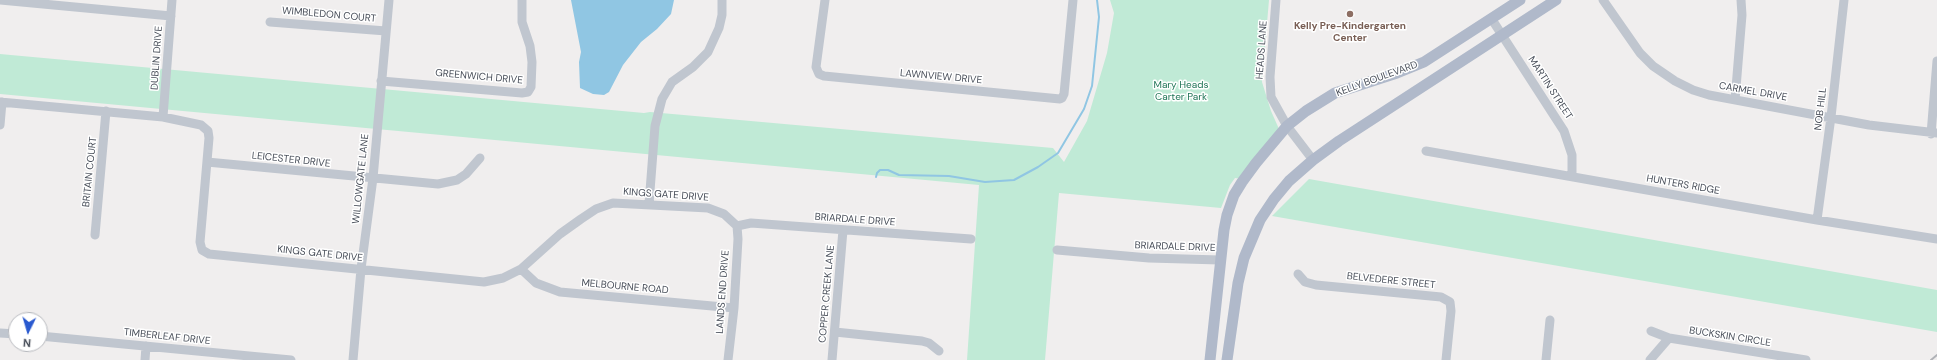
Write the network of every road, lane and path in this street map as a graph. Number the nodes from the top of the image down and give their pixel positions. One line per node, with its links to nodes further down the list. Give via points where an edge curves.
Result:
1 (0, 0): 14 (street)
2 (172, 0): 15 (street, DUBLIN DRIVE)
3 (389, 0): 18 (street, WILLOWGATE LANE)
4 (522, 0): 21 (street, GREENWICH DRIVE, via 522,22 532,62 531,87 528,92)
5 (722, 0): 36 (street, via 722,15 708,52 672,82 662,99 654,126)
6 (825, 0): 7 (street, LAWNVIEW DRIVE, via 816,67 819,74 1062,98)
7 (1073, 0)
8 (1276, 0): 28 (street, HEADS LANE, via 1270,77 1271,97)
9 (1520, 0): 16 (main road, KELLY BOULEVARD)
10 (1556, 0): 19 (main road)
11 (1602, 0): 22 (street, CARMEL DRIVE, via 1640,53 1653,66 1693,90)
12 (1741, 0): 22 (street)
13 (1844, 0): 26 (street, NOB HILL)
14 (73, 4): 15 (street)
15 (171, 16): 25 (street, DUBLIN DRIVE)
16 (1491, 18): 19 (street, MARTIN STREET); 28 (main road, KELLY BOULEVARD, via 1424,62 1397,74 1335,93)
17 (270, 22): 18 (street, WIMBLEDON COURT)
18 (386, 31): 21 (street, WILLOWGATE LANE)
19 (1503, 35): 32 (main road, via 1382,112); 34 (street, MARTIN STREET, via 1564,131 1572,155)
20 (1937, 61): 29 (street)
21 (381, 81): 35 (street, WILLOWGATE LANE)
22 (1735, 100): 26 (street, CARMEL DRIVE)
23 (1, 102): 24 (street, KINGS GATE DRIVE); 27 (street)
24 (106, 111): 25 (street, KINGS GATE DRIVE); 40 (street, BRITAIN COURT)
25 (163, 117): 33 (street, KINGS GATE DRIVE, via 201,125 208,131)
26 (1831, 117): 29 (street, CARMEL DRIVE); 37 (street, NOB HILL)
27 (0, 125)
28 (1287, 126): 32 (street, HEADS LANE); 44 (main road, KELLY BOULEVARD, via 1256,163 1234,195 1224,230)
29 (1934, 134)
30 (1426, 151): 34 (street, HUNTERS RIDGE)
31 (480, 158): 35 (street, LEICESTER DRIVE, via 466,174 451,182 438,184)
32 (1313, 160): 64 (main road, via 1274,198 1252,237 1238,283)
33 (207, 162): 35 (street, LEICESTER DRIVE); 45 (street, KINGS GATE DRIVE, via 200,242 202,250 209,254)
34 (1572, 176): 37 (street, HUNTERS RIDGE)
35 (373, 178): 45 (street, WILLOWGATE LANE)
36 (649, 204): 38 (street, KINGS GATE DRIVE, via 708,208 724,214); 46 (street, KINGS GATE DRIVE, via 613,203 596,209 560,234)
37 (1817, 220): 42 (street, HUNTERS RIDGE)
38 (737, 226): 39 (street, BRIARDALE DRIVE, via 751,223); 48 (street, LANDS END DRIVE)
39 (843, 230): 41 (street, BRIARDALE DRIVE); 51 (street, COPPER CREEK LANE)
40 (95, 235)
41 (972, 239)
42 (1937, 239)
43 (1057, 250): 44 (street, BRIARDALE DRIVE, via 1150,258)
44 (1220, 260): 63 (main road, KELLY BOULEVARD)
45 (361, 269): 46 (street, KINGS GATE DRIVE, via 484,282 502,278); 60 (street, WILLOWGATE LANE)
46 (521, 269): 48 (street, MELBOURNE ROAD, via 536,283 560,292)
47 (1298, 274): 65 (street, BELVEDERE STREET, via 1305,282 1316,285 1441,297 1450,302)
48 (734, 308): 61 (street, LANDS END DRIVE)
49 (1550, 320): 66 (street)
50 (1650, 331): 53 (street, BUCKSKIN CIRCLE)
51 (835, 332): 55 (street, via 922,341); 62 (street, COPPER CREEK LANE)
52 (48, 337): 54 (street, TIMBERLEAF DRIVE)
53 (1669, 338): 56 (street, BUCKSKIN CIRCLE); 67 (street)
54 (146, 346): 57 (street, TIMBERLEAF DRIVE); 58 (street)
55 (939, 351)
56 (1766, 357): 68 (street, BUCKSKIN CIRCLE)
57 (249, 358): 59 (street, TIMBERLEAF DRIVE)
58 (145, 360)
59 (291, 360)
60 (353, 360)
61 (728, 360)
62 (832, 360)
63 (1210, 360)
64 (1227, 360)
65 (1446, 360)
66 (1546, 360)
67 (1650, 360)
68 (1806, 360)

